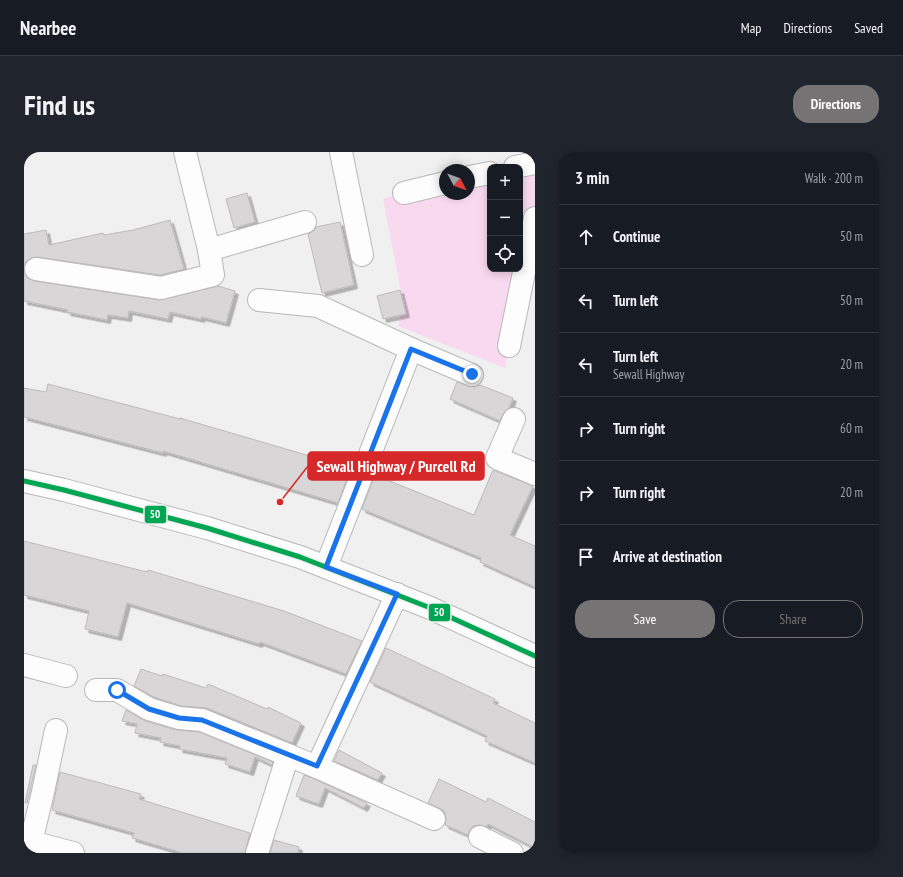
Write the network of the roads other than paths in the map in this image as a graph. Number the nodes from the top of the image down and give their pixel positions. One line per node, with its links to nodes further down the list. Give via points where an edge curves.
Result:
1 (185, 152): 11 (street)
2 (341, 152): 12 (street)
3 (535, 163): 4 (street)
4 (523, 165)
5 (487, 174): 6 (street)
6 (475, 176)
7 (439, 184): 8 (street)
8 (404, 193)
9 (535, 218): 15 (street)
10 (305, 222): 11 (street)
11 (209, 250): 13 (street, via 213,275 161,288)
12 (362, 255)
13 (36, 269)
14 (259, 300): 16 (street, via 318,306)
15 (509, 346)
16 (411, 349): 17 (street); 21 (street)
17 (472, 374)
18 (514, 419): 19 (street, via 497,458)
19 (535, 474)
20 (24, 481): 21 (street, via 207,528 300,556)
21 (326, 567): 22 (street)
22 (397, 594): 23 (street); 29 (street)
23 (535, 656)
24 (24, 666): 25 (street)
25 (66, 676)
26 (96, 690): 28 (street, via 117,690 149,709 179,718 202,720)
27 (56, 730): 32 (street, via 43,792)
28 (288, 755): 29 (street); 34 (street)
29 (317, 766): 30 (street)
30 (434, 819)
31 (480, 837): 35 (street)
32 (36, 845): 33 (street)
33 (73, 853)
34 (257, 853)
35 (512, 853)

